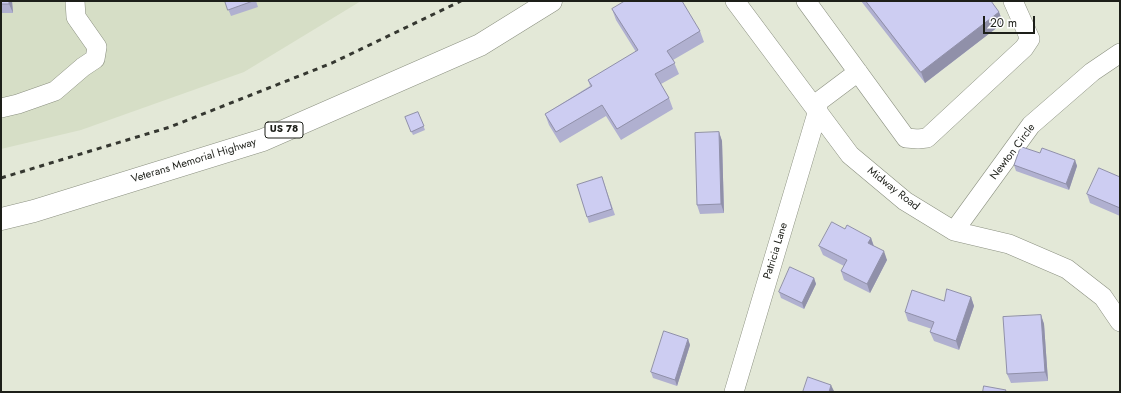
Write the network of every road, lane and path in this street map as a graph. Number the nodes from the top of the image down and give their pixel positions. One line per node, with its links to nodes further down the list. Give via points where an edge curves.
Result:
1 (75, 1): 8 (street, via 76,17 96,47 95,59 55,91)
2 (551, 1): 10 (main road, Veterans Memorial Highway / US 78, via 480,45 263,140 34,211)
3 (735, 1): 9 (street, Midway Road)
4 (806, 1): 7 (street)
5 (1013, 1): 7 (street, via 1030,39 1024,48 927,138 906,138)
6 (1120, 53): 11 (street, Newton Circle, via 1092,72 1031,125)
7 (858, 72): 9 (street)
8 (1, 108)
9 (816, 108): 11 (street, Midway Road, via 850,155 905,201); 13 (street, Patricia Lane)
10 (1, 218)
11 (954, 231): 12 (street, Midway Road, via 1009,244 1067,269 1103,297)
12 (1120, 322)
13 (734, 392)

